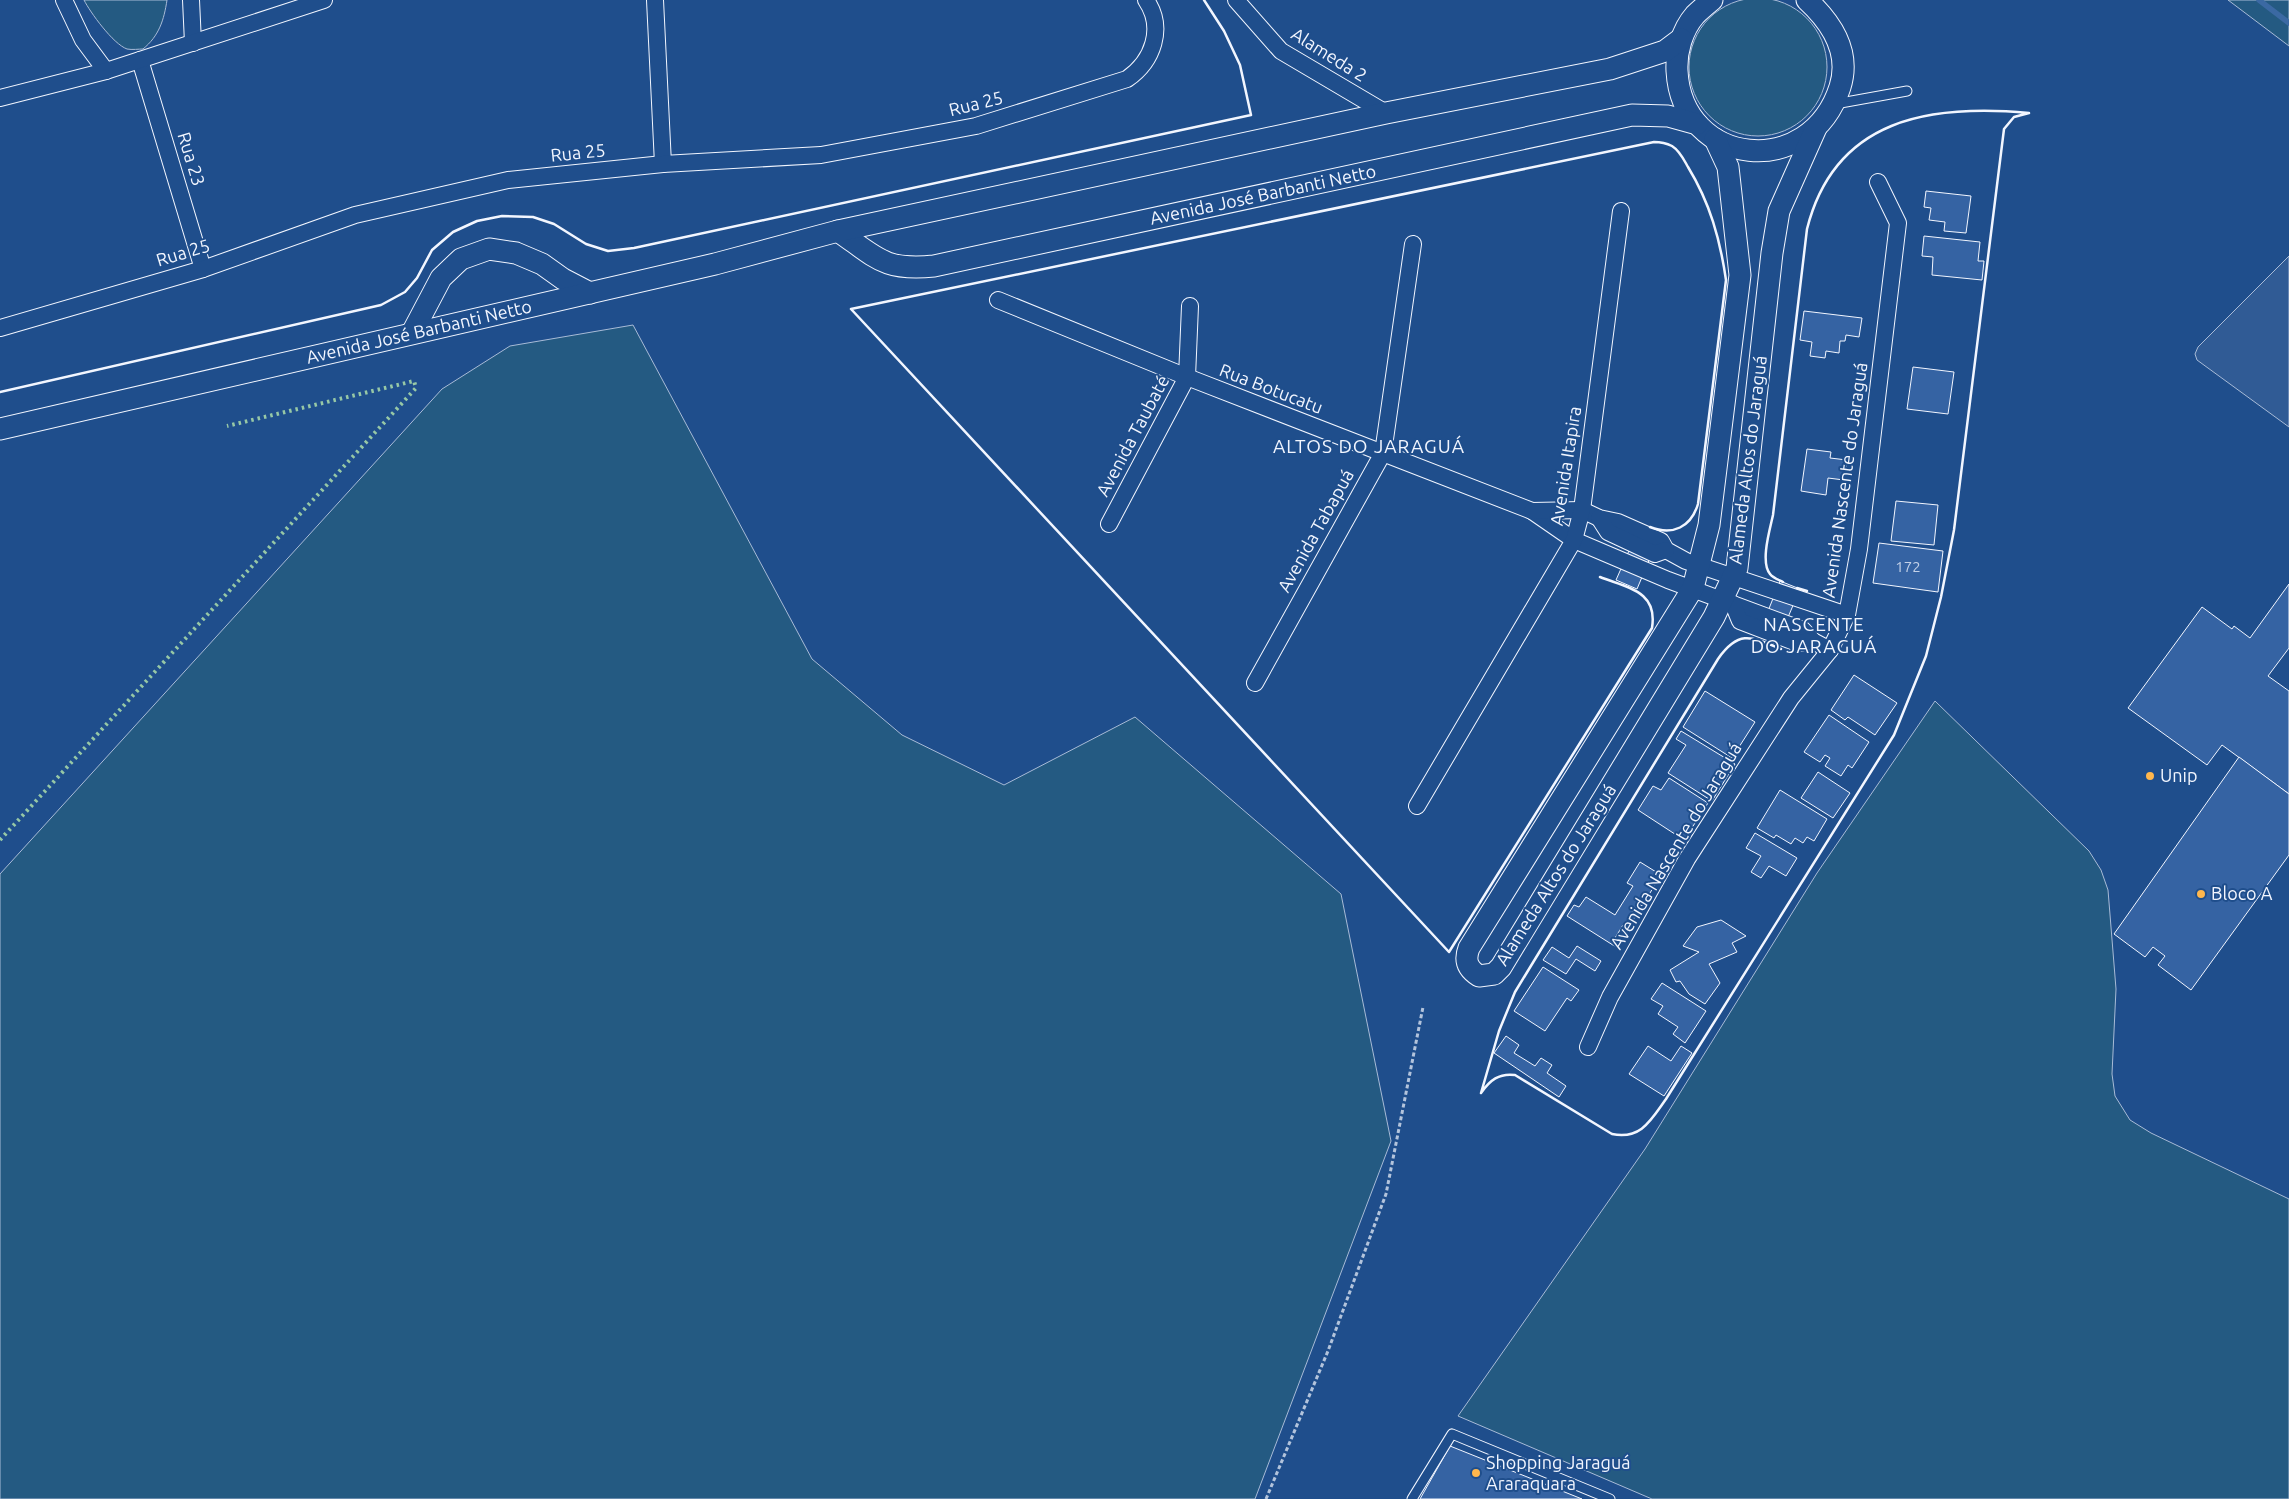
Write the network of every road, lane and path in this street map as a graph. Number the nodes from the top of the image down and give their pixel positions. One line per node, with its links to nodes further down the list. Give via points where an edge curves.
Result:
1 (64, 0): 13 (street, via 83,40)
2 (191, 0): 11 (street)
3 (324, 0): 11 (street)
4 (655, 0): 21 (street)
5 (1146, 0): 21 (street, Rua 25, via 1154,19 1154,45 1141,68 1127,79 976,126 821,155)
6 (1236, 0): 17 (street, Alameda 2, via 1281,51)
7 (1712, 0): 10 (street, via 1694,16)
8 (1808, 0): 9 (street)
9 (1825, 8): 16 (street, via 1842,59 1841,82)
10 (1681, 39): 17 (street, Avenida José Barbanti Netto, via 1665,51 1610,69); 18 (street, via 1676,61 1677,84 1684,105)
11 (193, 43): 12 (street)
12 (140, 60): 13 (street); 26 (street, Rua 23)
13 (106, 71): 15 (street)
14 (1907, 91): 16 (lane)
15 (0, 98)
16 (1834, 104): 19 (street)
17 (1386, 114): 24 (street, Avenida José Barbanti Netto)
18 (1697, 124): 20 (street); 24 (street, Avenida José Barbanti Netto, via 1668,116 1632,115 934,266 899,267 882,262)
19 (1816, 128): 20 (street, via 1794,144 1768,151 1740,150); 40 (street, Alameda Altos do Jaraguá, via 1779,211 1737,568)
20 (1716, 139): 39 (street, Alameda Altos do Jaraguá, via 1728,167 1740,275 1709,525)
21 (663, 164): 26 (street, Rua 25, via 508,180 355,214)
22 (1878, 182): 43 (street, Avenida Nascente do Jaraguá, via 1898,223 1859,549)
23 (1621, 211): 35 (street, Avenida Itapira)
24 (838, 231): 27 (street, Avenida José Barbanti Netto, via 725,262)
25 (1413, 244): 34 (street, Avenida Tabapuá)
26 (203, 269): 30 (street, Rua 25)
27 (590, 293): 31 (street, Avenida José Barbanti Netto); 31 (street, via 542,264 516,253 489,250 461,259 441,278)
28 (998, 300): 32 (street, Rua Botucatu)
29 (1190, 306): 32 (street, Avenida Taubaté)
30 (0, 328)
31 (412, 333): 33 (street, Avenida José Barbanti Netto)
32 (1187, 377): 34 (street, Rua Botucatu); 37 (street, Avenida Taubaté)
33 (0, 429)
34 (1383, 453): 36 (street, Rua Botucatu); 45 (street, Avenida Tabapuá)
35 (1582, 510): 36 (street, Rua Botucatu); 38 (street, Avenida Itapira); 39 (street, via 1661,541 1666,550)
36 (1532, 511): 38 (street, Rua Botucatu)
37 (1109, 524)
38 (1574, 540): 41 (street, Rua Botucatu); 46 (street, Avenida Itapira)
39 (1698, 566): 40 (street); 41 (street, Alameda Altos do Jaraguá)
40 (1733, 577): 42 (street, Alameda Altos do Jaraguá); 43 (street)
41 (1693, 588): 42 (street, Rua Botucatu); 42 (street, Alameda Altos do Jaraguá, via 1469,948 1468,966 1479,976 1494,974 1501,968)
42 (1728, 602): 44 (street, via 1740,621 1797,643 1812,641)
43 (1847, 615): 44 (street, Avenida Nascente do Jaraguá)
44 (1830, 650): 48 (street, Avenida Nascente do Jaraguá, via 1791,698 1687,859 1610,997)
45 (1255, 683)
46 (1416, 806)
47 (1423, 1007): 49 (path, via 1386,1194 1328,1351)
48 (1588, 1047)
49 (1266, 1499)
50 (1412, 1499): 51 (lane, via 1452,1434)
51 (1610, 1499)

